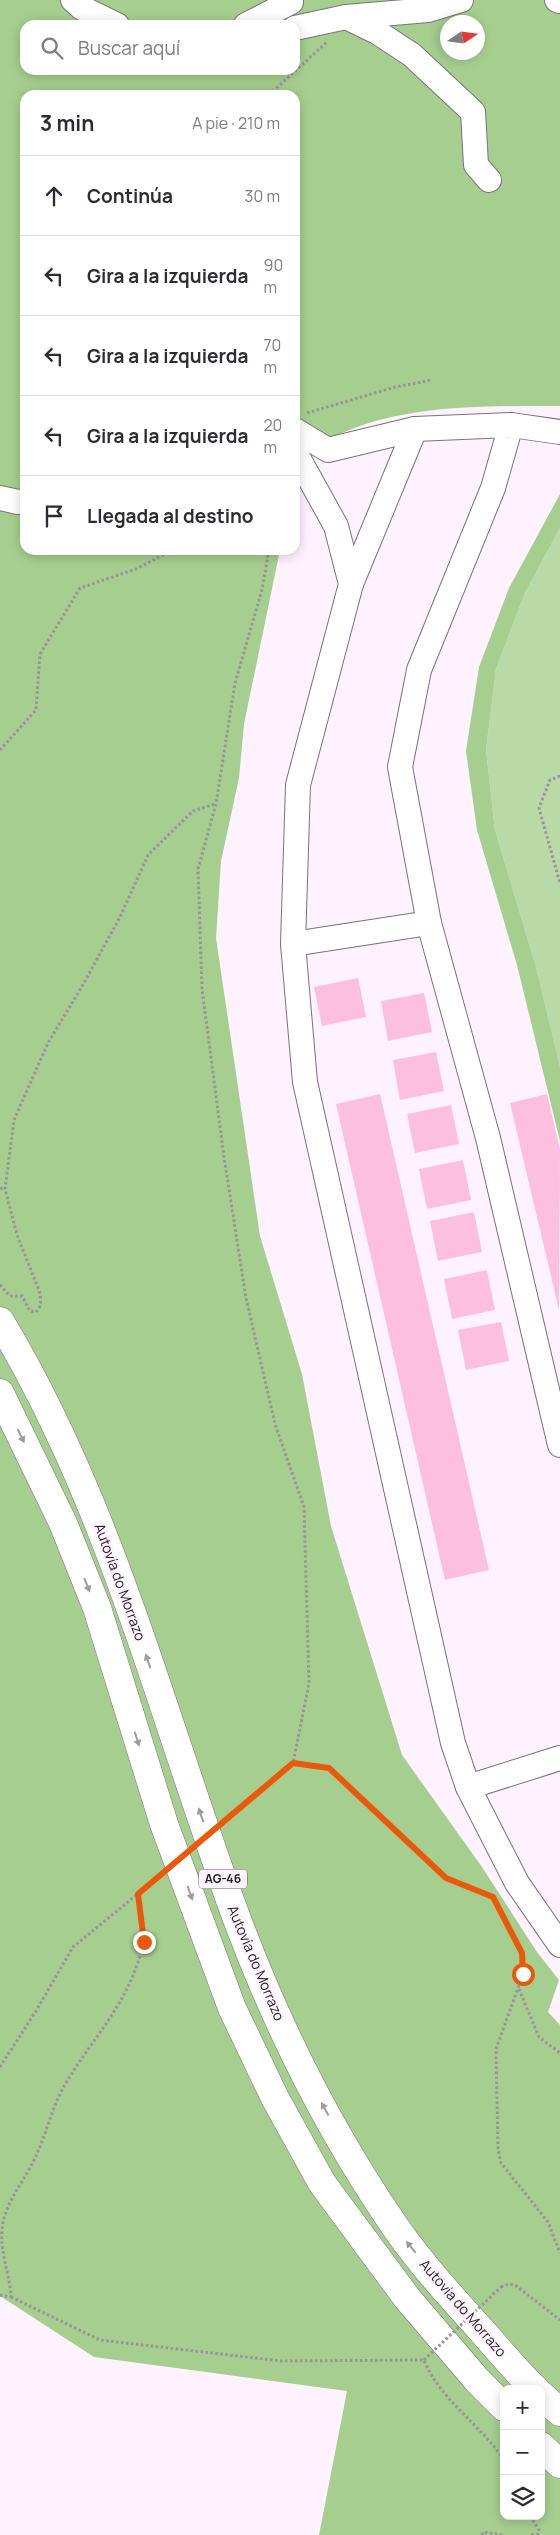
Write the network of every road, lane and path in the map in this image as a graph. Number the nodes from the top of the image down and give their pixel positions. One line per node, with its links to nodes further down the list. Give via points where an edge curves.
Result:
1 (72, 0): 5 (street)
2 (461, 0): 4 (street, via 428,10)
3 (291, 2): 6 (street)
4 (336, 19): 7 (street); 8 (path, via 331,38); 11 (street, via 377,32 412,55 473,112 476,165)
5 (107, 20)
6 (256, 20)
7 (300, 27)
8 (300, 67)
9 (291, 75): 10 (path)
10 (275, 90)
11 (489, 180)
12 (432, 380): 13 (path, via 395,387)
13 (300, 422)
14 (300, 423): 16 (street, via 328,450)
15 (511, 425): 16 (street); 17 (street); 28 (street, via 492,488 419,670 400,767)
16 (415, 429): 23 (street)
17 (560, 432)
18 (300, 461): 23 (street, via 336,526)
19 (0, 498): 20 (street)
20 (20, 501)
21 (163, 555): 24 (path, via 136,569 80,588 40,654 36,710)
22 (268, 555): 26 (path, via 262,590 235,684)
23 (351, 584): 29 (street, via 298,785)
24 (0, 750)
25 (560, 776): 27 (path, via 550,780 539,808)
26 (216, 804): 31 (path, via 193,812 148,855 120,917 48,1043 14,1120); 37 (path, via 198,869 202,989 246,1298 275,1424 304,1506 309,1684)
27 (560, 883)
28 (429, 923): 29 (street); 35 (street, via 488,1138)
29 (293, 944): 38 (street, via 305,1082 453,1743)
30 (0, 1188): 31 (path)
31 (5, 1189): 32 (path, via 18,1238 39,1290 39,1309 30,1311 22,1296 10,1296)
32 (0, 1285)
33 (0, 1321): 49 (highway, Autovía do Morrazo / AG-46, one-way to 33, via 460,2307 397,2230 301,2067 230,1902 124,1586 91,1502 55,1422)
34 (0, 1393): 51 (highway, AG-46, one-way to 51, via 63,1522 97,1608 164,1824 232,2008 275,2098 322,2183 406,2298)
35 (560, 1445)
36 (560, 1758): 38 (street)
37 (293, 1763): 39 (path, bridge); 41 (path, via 329,1768 446,1878 493,1897 522,1953 523,1974)
38 (468, 1787): 40 (street, via 517,1883)
39 (138, 1894): 43 (path, via 72,1947); 46 (path, via 144,1942 124,1999 63,2088 35,2159 18,2185 4,2221 3,2252)
40 (560, 1944)
41 (518, 1988): 42 (path, via 539,2037); 44 (path, via 496,2049 498,2149 501,2163 548,2222)
42 (560, 2053)
43 (0, 2067)
44 (560, 2253)
45 (0, 2295): 46 (path)
46 (11, 2297): 48 (path, via 100,2340 281,2361)
47 (560, 2320): 48 (path, bridge, via 516,2285 508,2284)
48 (424, 2360): 54 (path, via 447,2396)
49 (531, 2385)
50 (545, 2399): 52 (highway)
51 (500, 2403)
52 (560, 2412)
53 (545, 2450): 55 (highway)
54 (500, 2456)
55 (560, 2464)
56 (533, 2520): 59 (path, via 539,2530 538,2534)
57 (482, 2535): 58 (path, via 483,2532 492,2532)
58 (503, 2535)
59 (531, 2535)

